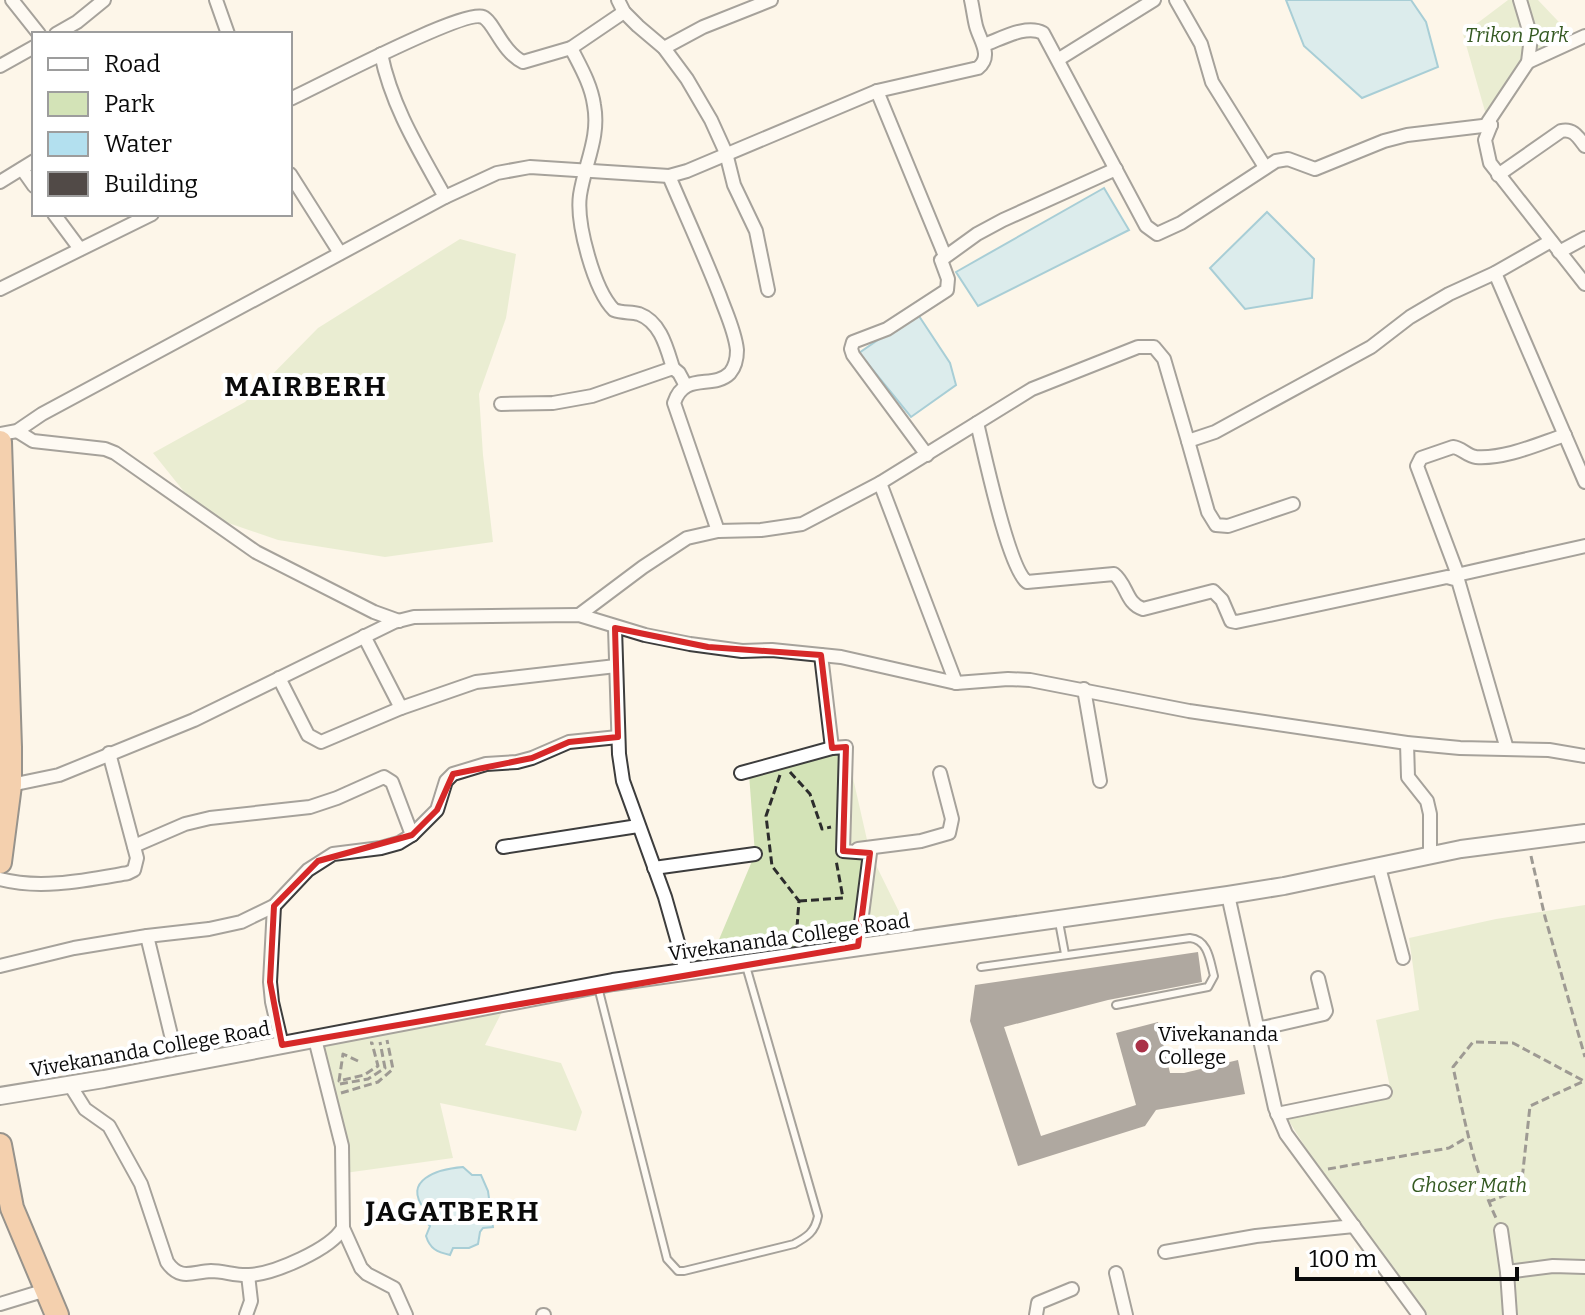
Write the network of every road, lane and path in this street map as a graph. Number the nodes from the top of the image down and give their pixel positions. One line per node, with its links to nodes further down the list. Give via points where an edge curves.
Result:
1 (12, 0): 11 (street)
2 (104, 0): 12 (street)
3 (216, 0): 13 (street)
4 (618, 0): 10 (street)
5 (771, 0): 18 (street)
6 (971, 0): 15 (street)
7 (1154, 0): 20 (street)
8 (1176, 0): 29 (street, via 1201,44 1212,82)
9 (1520, 0): 21 (street, via 1531,37)
10 (624, 12): 17 (street); 18 (street)
11 (37, 32)
12 (60, 32)
13 (227, 32)
14 (1585, 36): 21 (street)
15 (984, 45): 20 (street, via 1035,29); 23 (street, via 986,57 978,68)
16 (32, 48): 22 (street)
17 (571, 48): 19 (street, via 523,62 512,57 487,21 476,17); 32 (street, via 595,106 595,141)
18 (664, 48): 27 (street, via 687,79)
19 (381, 54): 24 (street); 38 (street, via 396,109)
20 (1059, 59): 31 (street)
21 (1528, 62): 25 (street, via 1488,122)
22 (0, 66)
23 (877, 91): 27 (street); 46 (street)
24 (292, 98)
25 (1491, 125): 29 (street, via 1407,135 1315,169 1288,159); 33 (street, via 1485,140)
26 (1585, 146): 33 (street, via 1573,132 1561,131)
27 (726, 153): 34 (street); 50 (street, via 734,185 756,231)
28 (32, 162): 30 (street)
29 (1265, 167): 31 (street, via 1157,234 1146,226)
30 (22, 169): 36 (street); 37 (street)
31 (1116, 169): 46 (street, via 1003,220)
32 (587, 171): 34 (street); 38 (street, via 530,167 497,173); 51 (street, via 580,211 600,291 614,310 652,322)
33 (1498, 175): 42 (street)
34 (669, 176): 52 (street, via 737,349 735,364 723,378)
35 (292, 177): 45 (street)
36 (0, 182)
37 (32, 183)
38 (445, 197): 45 (street)
39 (55, 216): 43 (street)
40 (148, 216): 43 (street)
41 (1585, 238): 44 (street)
42 (1551, 241): 44 (street); 47 (street)
43 (80, 249): 49 (street)
44 (1559, 252): 48 (street)
45 (340, 253): 57 (street)
46 (945, 256): 59 (street, via 941,265 947,290 887,329 853,342 851,349)
47 (1495, 273): 56 (street); 58 (street, via 1449,294 1371,347 1228,427)
48 (1585, 284)
49 (0, 289)
50 (768, 290)
51 (673, 368): 52 (street); 53 (street, via 592,396)
52 (686, 386): 63 (street, via 674,403)
53 (501, 404)
54 (977, 423): 58 (street, via 1032,389 1138,347 1154,347 1164,359); 59 (street); 66 (street, via 1018,572 1027,582 1114,574 1131,602 1143,609 1208,590 1236,622)
55 (0, 434): 57 (street)
56 (1565, 435): 60 (street); 66 (street, via 1508,452 1472,456 1453,447 1421,458 1417,466)
57 (9, 436): 65 (highway); 68 (street, via 115,453 256,552)
58 (1188, 441): 62 (street, via 1216,525 1228,526)
59 (927, 455): 61 (street)
60 (1585, 482)
61 (880, 483): 63 (street, via 802,524); 74 (street)
62 (1293, 504)
63 (718, 531): 67 (street, via 687,538)
64 (1585, 546): 66 (street)
65 (2, 564): 86 (highway)
66 (1452, 576): 80 (street, via 1460,585)
67 (579, 615): 68 (street); 69 (street)
68 (399, 621): 70 (street)
69 (615, 628): 71 (street, via 708,647); 72 (street)
70 (364, 636): 73 (street); 76 (street)
71 (821, 655): 74 (street); 79 (street)
72 (616, 666): 76 (street, via 476,682); 77 (street)
73 (279, 678): 76 (street, via 308,735 321,742); 81 (street, via 194,720)
74 (956, 683): 75 (street, via 1030,680)
75 (1084, 689): 78 (street, via 1189,711); 85 (street)
76 (401, 708)
77 (618, 737): 88 (street, via 623,781); 90 (street, via 569,742 532,758 453,774 437,810)
78 (1407, 743): 80 (street); 96 (street, via 1408,777 1427,801 1430,814)
79 (832, 748): 83 (street); 87 (street, via 846,747)
80 (1507, 749): 82 (street)
81 (109, 753): 86 (street, via 59,775); 92 (street)
82 (1585, 754)
83 (741, 773)
84 (940, 773): 94 (street, via 952,819 949,833)
85 (1100, 781)
86 (5, 786): 97 (highway)
87 (844, 824): 94 (street); 102 (path, via 822,829 810,794 783,766 766,816 772,866)
88 (638, 826): 93 (street); 99 (street)
89 (1585, 833): 91 (street, Vivekananda College Road)
90 (412, 835): 92 (street, via 392,782 384,777 310,807 210,818); 103 (street, via 381,848 325,858)
91 (1527, 840): 96 (street, Vivekananda College Road); 125 (path)
92 (134, 846): 100 (street, via 137,864 128,873 70,883)
93 (503, 847)
94 (839, 853): 102 (path, via 843,898); 106 (street, via 870,853)
95 (755, 854): 99 (street)
96 (1430, 855): 98 (street, Vivekananda College Road)
97 (0, 862)
98 (1379, 867): 101 (street, Vivekananda College Road); 109 (street)
99 (654, 868): 113 (street)
100 (0, 879)
101 (1228, 895): 104 (street, Vivekananda College Road); 117 (street)
102 (799, 901): 108 (path)
103 (274, 906): 105 (street, via 241,922); 121 (street, via 270,982)
104 (1058, 918): 106 (street, Vivekananda College Road); 107 (lane)
105 (147, 936): 111 (street); 119 (street)
106 (858, 946): 108 (street, Vivekananda College Road)
107 (1065, 954): 112 (lane); 116 (lane, via 1190,938 1203,943 1214,976 1208,987)
108 (794, 955): 110 (street, Vivekananda College Road)
109 (1403, 958)
110 (746, 962): 113 (street, Vivekananda College Road); 115 (lane, via 818,1216 816,1227 794,1244 684,1271 667,1259)
111 (0, 966)
112 (981, 967)
113 (686, 971): 115 (street, Vivekananda College Road)
114 (1318, 978): 117 (street, via 1324,1014)
115 (597, 985): 118 (street, Vivekananda College Road)
116 (1116, 1005)
117 (1258, 1029): 132 (street)
118 (381, 1030): 120 (street, Vivekananda College Road); 128 (path, via 385,1068 368,1079); 128 (path, via 393,1069 378,1082 338,1094)
119 (171, 1035)
120 (315, 1039): 121 (street, Vivekananda College Road); 138 (street, via 342,1146)
121 (282, 1045): 129 (street, Vivekananda College Road)
122 (359, 1045): 128 (path, via 372,1043 378,1066)
123 (346, 1048): 124 (path)
124 (333, 1050)
125 (1585, 1057)
126 (358, 1061): 128 (path, via 343,1054)
127 (336, 1065): 128 (path)
128 (337, 1081)
129 (70, 1085): 131 (street, Vivekananda College Road); 144 (street, via 85,1109 109,1126 123,1150 173,1271)
130 (1385, 1092): 132 (street)
131 (0, 1096)
132 (1277, 1114): 135 (street)
133 (1469, 1136): 135 (path, via 1449,1148); 136 (path); 136 (path, via 1453,1067 1473,1042 1513,1043 1584,1081 1530,1106 1521,1189)
134 (0, 1145): 146 (highway, via 11,1204)
135 (1312, 1171): 137 (street)
136 (1488, 1202): 139 (path)
137 (1354, 1226): 140 (street); 153 (street)
138 (343, 1228): 144 (street, via 330,1243 301,1258); 150 (street, via 361,1268 394,1288)
139 (1501, 1230): 142 (street)
140 (1165, 1252)
141 (1585, 1267): 142 (street)
142 (1507, 1272): 154 (street)
143 (1116, 1273): 152 (street)
144 (248, 1275): 149 (street, via 251,1301)
145 (1072, 1289): 151 (street, via 1038,1303)
146 (46, 1290): 147 (street); 148 (highway)
147 (0, 1304)
148 (57, 1315)
149 (246, 1315)
150 (406, 1315)
151 (1036, 1315)
152 (1126, 1315)
153 (1419, 1315)
154 (1510, 1315)

